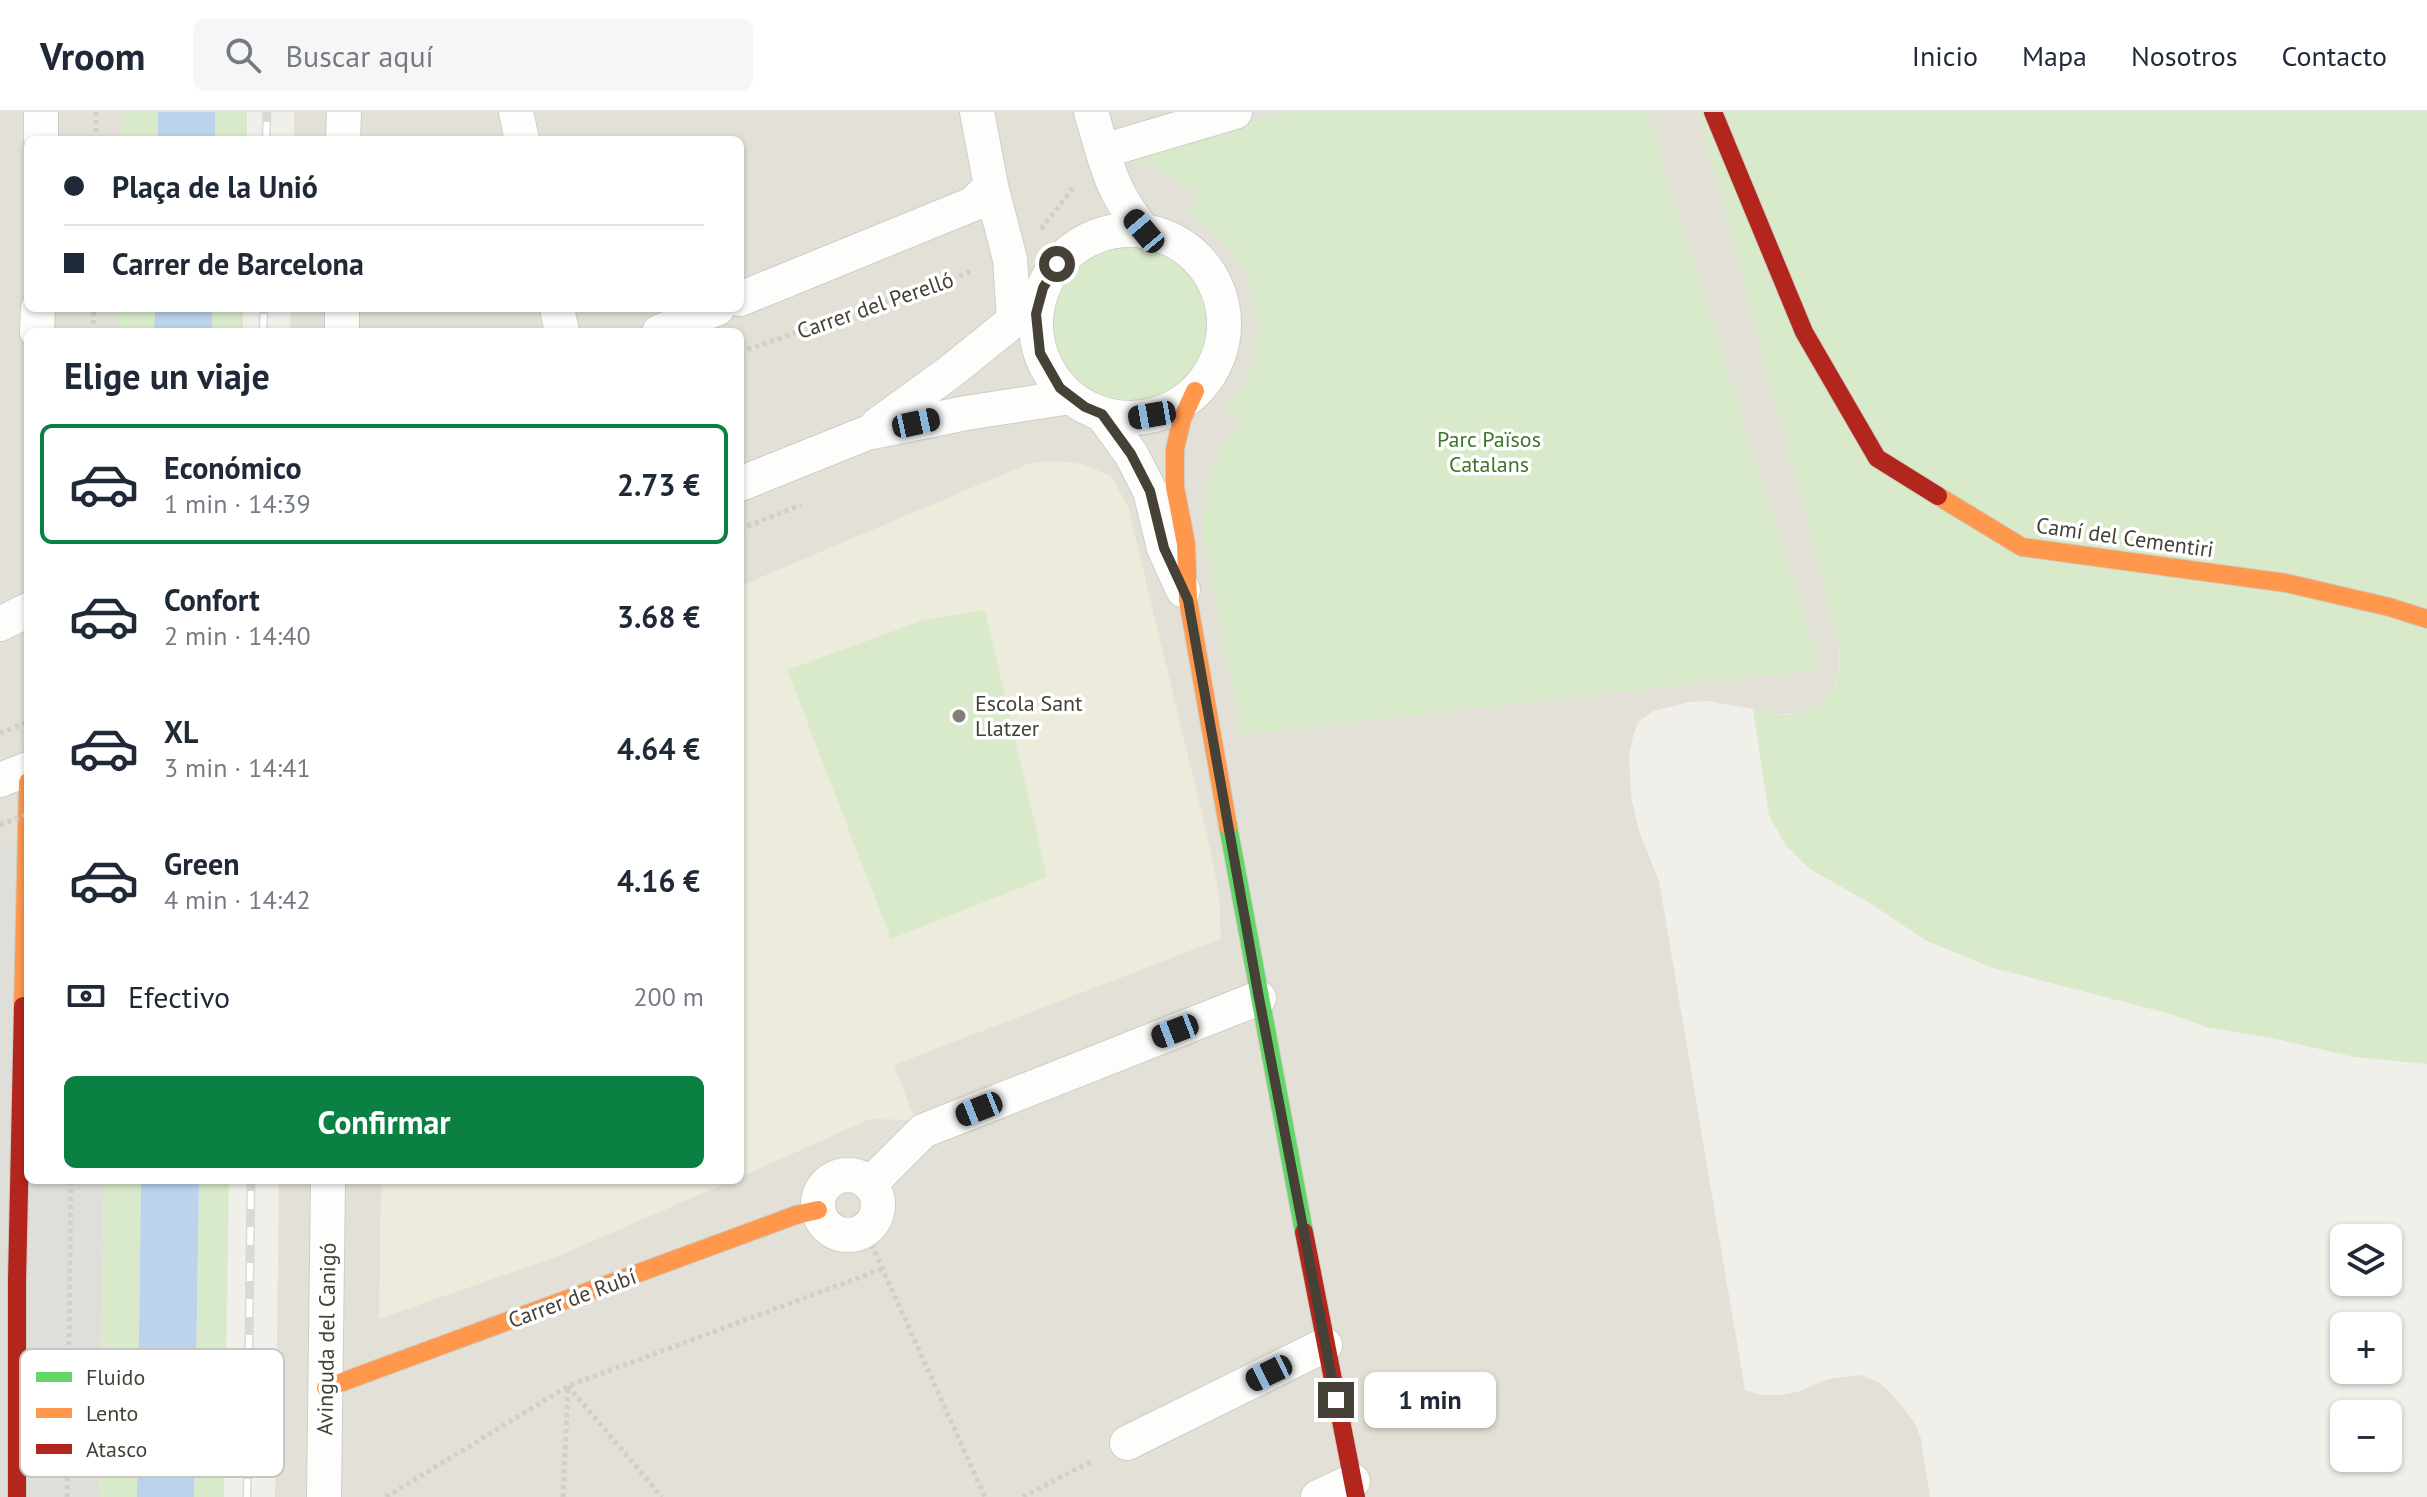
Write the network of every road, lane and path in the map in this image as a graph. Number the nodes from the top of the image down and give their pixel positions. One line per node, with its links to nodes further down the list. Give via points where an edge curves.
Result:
1 (41, 112): 9 (street)
2 (96, 112): 10 (path)
3 (344, 112): 11 (street)
4 (516, 112): 12 (street)
5 (977, 112): 15 (street)
6 (1091, 112): 13 (street)
7 (1235, 112): 13 (street)
8 (1713, 112): 30 (street, Camí del Cementiri, via 1804,332 1877,458 2022,547 2286,583)
9 (41, 136)
10 (96, 136)
11 (343, 136)
12 (521, 136)
13 (1103, 151): 16 (street, via 1114,188)
14 (1077, 180): 17 (path, via 1072,193)
15 (991, 186): 17 (street); 18 (street, via 973,204)
16 (1144, 231): 19 (street, via 1103,234 1078,246 1057,264); 23 (street, via 1185,248 1206,268 1219,295 1223,339 1213,367)
17 (1010, 259): 19 (street); 22 (path, Carrer del Perelló)
18 (744, 297)
19 (1026, 310): 24 (street, via 1052,377); 26 (street)
20 (708, 312): 21 (street)
21 (669, 328)
22 (744, 351)
23 (1195, 391): 25 (street, via 1152,415); 28 (street, via 1175,449)
24 (1070, 397): 25 (street); 26 (street)
25 (1102, 414): 28 (street, via 1150,491 1164,548)
26 (867, 433): 27 (street)
27 (744, 482)
28 (1188, 600): 39 (street)
29 (24, 612): 31 (street)
30 (2427, 619)
31 (0, 624)
32 (24, 724): 33 (path)
33 (0, 733)
34 (24, 771): 35 (street)
35 (0, 780)
36 (24, 816): 37 (path, bridge)
37 (0, 825)
38 (24, 864): 40 (street)
39 (1259, 998): 43 (street, via 923,1131); 48 (street)
40 (10, 1152): 46 (street)
41 (71, 1184): 49 (path)
42 (328, 1184): 51 (street, Avinguda del Canigó)
43 (870, 1184): 44 (street, via 855,1175 837,1177 820,1193); 45 (street, via 878,1211)
44 (818, 1210): 45 (street, via 836,1232); 51 (street, Carrer de Rubí)
45 (865, 1230): 47 (path)
46 (8, 1267): 55 (street)
47 (882, 1269): 50 (path); 61 (path)
48 (1325, 1345): 52 (street); 54 (street)
49 (69, 1349)
50 (568, 1386): 58 (path); 59 (path); 60 (path)
51 (326, 1388): 57 (street, Avinguda del Canigó)
52 (1127, 1443): 62 (path)
53 (67, 1477): 56 (path)
54 (1354, 1489): 63 (street)
55 (17, 1497)
56 (67, 1497)
57 (324, 1497)
58 (386, 1497)
59 (563, 1497)
60 (662, 1497)
61 (985, 1497)
62 (1023, 1497)
63 (1318, 1497)

